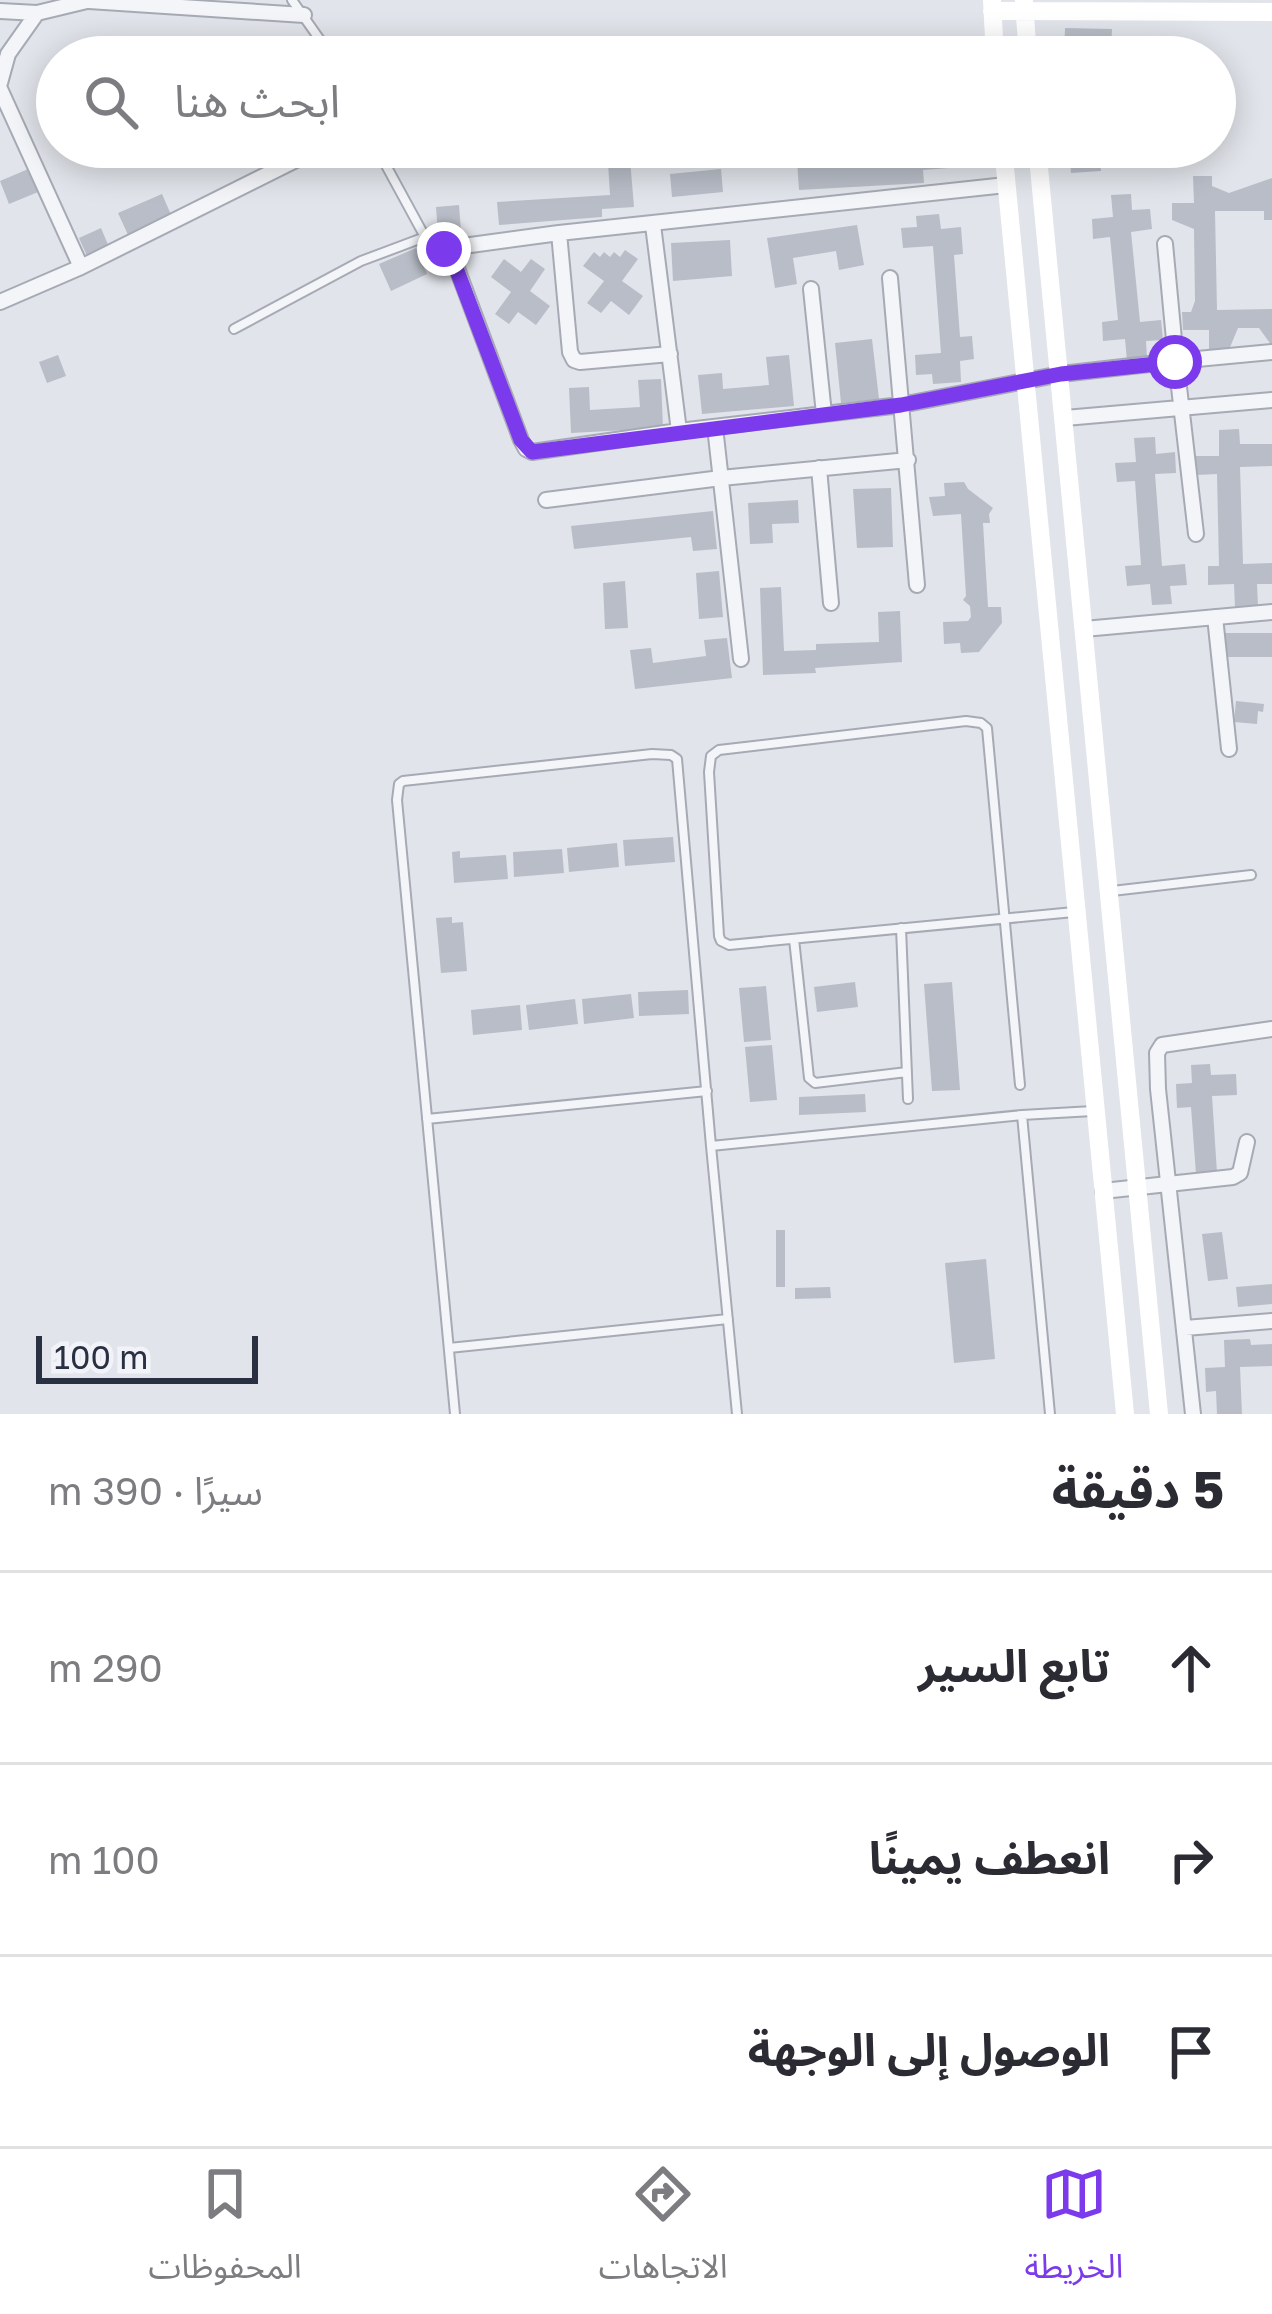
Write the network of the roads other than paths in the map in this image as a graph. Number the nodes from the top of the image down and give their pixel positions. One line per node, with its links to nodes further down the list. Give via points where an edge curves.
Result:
1 (292, 0): 8 (lane)
2 (90, 1): 7 (street); 8 (street)
3 (992, 5): 4 (street); 10 (street)
4 (1024, 5): 6 (street); 11 (street)
5 (0, 11): 7 (street)
6 (1272, 12)
7 (37, 13): 12 (street)
8 (304, 15): 9 (lane)
9 (318, 36)
10 (994, 36)
11 (1026, 36)
12 (0, 80): 13 (street)
13 (36, 163)
14 (38, 168): 25 (street)
15 (280, 168): 25 (street)
16 (387, 168): 22 (lane)
17 (1005, 168): 19 (street)
18 (1039, 168): 33 (street)
19 (1006, 184): 20 (street); 34 (street)
20 (653, 224): 21 (street); 31 (street)
21 (559, 233): 24 (street); 31 (street, via 574,360)
22 (425, 237): 24 (lane); 29 (lane, via 348,267)
23 (1165, 244): 32 (street)
24 (452, 250): 41 (street, via 526,449)
25 (81, 267): 28 (street)
26 (890, 278): 36 (street)
27 (811, 289): 38 (street)
28 (0, 302)
29 (234, 328)
30 (1272, 352): 32 (street)
31 (670, 354): 41 (street)
32 (1175, 362): 33 (street); 37 (street)
33 (1061, 374): 34 (street); 39 (street)
34 (1024, 382): 36 (street); 55 (street)
35 (1272, 400): 37 (street)
36 (901, 405): 38 (street); 42 (street)
37 (1182, 408): 39 (street); 46 (street)
38 (824, 414): 40 (street)
39 (1064, 418): 51 (street)
40 (715, 427): 41 (street); 44 (street)
41 (680, 431)
42 (908, 460): 43 (street); 47 (street)
43 (819, 468): 44 (street); 48 (street)
44 (721, 478): 45 (street); 52 (street)
45 (546, 500)
46 (1196, 534)
47 (917, 585)
48 (831, 604)
49 (1272, 612): 50 (street)
50 (1215, 617): 51 (street); 53 (street)
51 (1084, 629): 54 (street)
52 (742, 659)
53 (1228, 749)
54 (1098, 780): 55 (street); 57 (street)
55 (1063, 782): 58 (street)
56 (1252, 875): 57 (lane)
57 (1110, 892): 73 (street)
58 (1076, 912): 59 (lane); 67 (street)
59 (1006, 918): 60 (lane); 61 (lane, via 982,723 719,751 709,772 719,937 729,945); 64 (lane)
60 (901, 928): 61 (lane); 63 (lane)
61 (794, 939): 63 (lane, via 808,1078)
62 (1272, 1029): 72 (street, via 1158,1049)
63 (907, 1072): 66 (lane)
64 (1020, 1085)
65 (706, 1091): 69 (lane); 69 (lane, via 679,764 652,754 399,784); 71 (lane)
66 (908, 1099)
67 (1095, 1111): 68 (lane); 74 (street)
68 (1022, 1115): 71 (lane); 83 (lane)
69 (428, 1119): 80 (lane)
70 (1247, 1142): 72 (street, via 1233,1177)
71 (711, 1146): 77 (lane)
72 (1168, 1184): 73 (street); 79 (street)
73 (1137, 1188): 74 (street); 75 (street)
74 (1103, 1191): 76 (street)
75 (1142, 1242): 76 (street); 85 (street)
76 (1108, 1245): 84 (street)
77 (728, 1319): 80 (lane); 82 (lane)
78 (1272, 1321): 79 (street)
79 (1185, 1328): 86 (street)
80 (449, 1348): 81 (lane)
81 (455, 1414)
82 (736, 1414)
83 (1050, 1414)
84 (1125, 1414)
85 (1159, 1414)
86 (1193, 1414)

